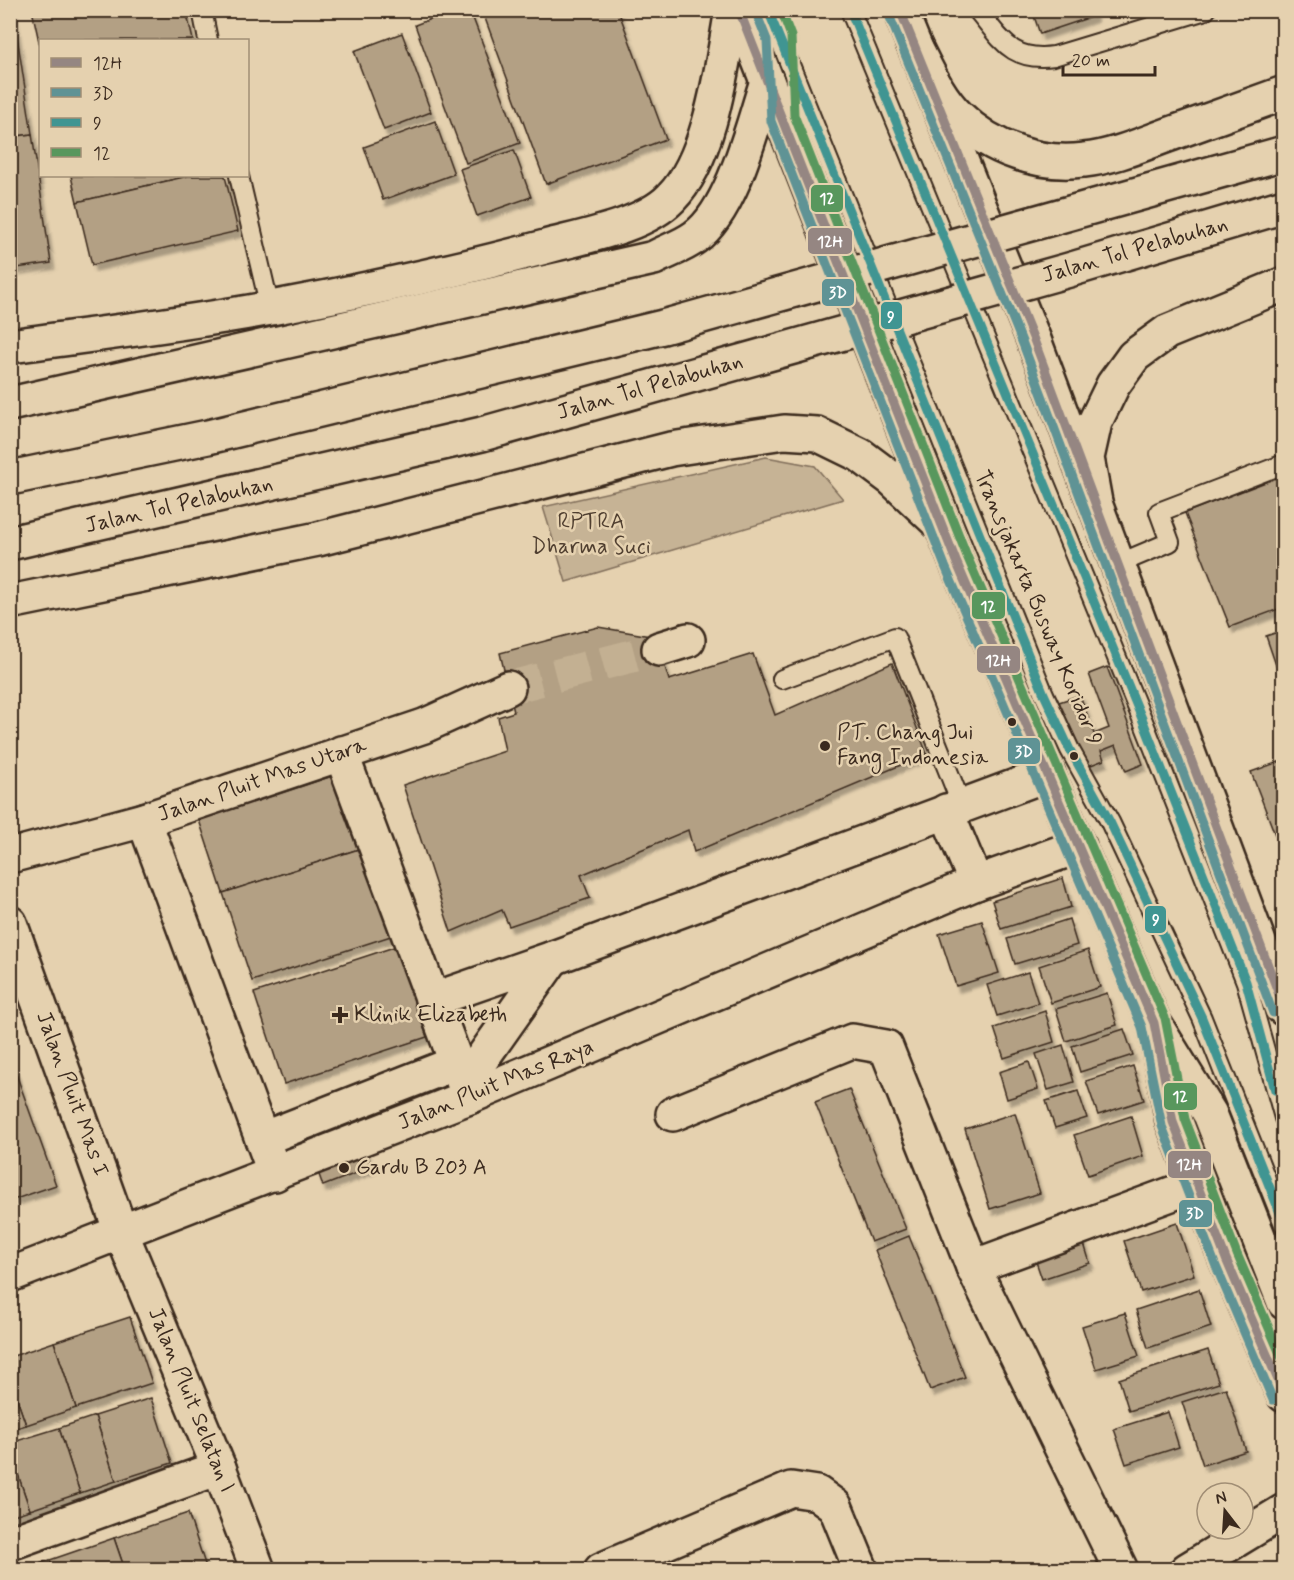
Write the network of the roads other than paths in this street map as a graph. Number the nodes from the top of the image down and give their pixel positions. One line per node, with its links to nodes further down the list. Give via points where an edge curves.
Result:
1 (201, 10): 10 (lane)
2 (732, 10): 19 (main road, via 702,142 682,184 671,199 652,213 519,254)
3 (739, 10): 12 (main road)
4 (768, 10): 9 (lane, Transjakarta Busway Koridor 9)
5 (850, 10): 45 (lane, via 1143,721 1246,982)
6 (900, 10): 11 (main road)
7 (976, 10): 8 (lane, via 1014,51 1034,59)
8 (1206, 10)
9 (779, 37): 14 (lane); 49 (lane, Transjakarta Busway Koridor 9, via 1044,694 1110,822 1202,1018)
10 (208, 39)
11 (913, 43): 13 (main road, via 938,90 958,116 1001,147 1056,162 1086,160 1127,149); 24 (main road, via 1034,340)
12 (767, 81): 14 (main road); 21 (main road, via 737,174 721,206 696,237 654,258)
13 (1284, 93)
14 (782, 117): 25 (main road)
15 (1284, 153): 23 (main road, bridge, via 663,327 208,437)
16 (239, 177): 19 (lane)
17 (1284, 206): 26 (main road, Jalan Tol Pelabuhan, bridge, via 482,434)
18 (1284, 284): 24 (main road, via 1167,332 1134,356 1113,385 1095,422 1087,458)
19 (270, 308): 20 (main road)
20 (10, 346)
21 (10, 404)
22 (1284, 464): 27 (lane, via 1159,512 1170,542)
23 (10, 478)
24 (1095, 502): 27 (main road)
25 (942, 526): 28 (main road, via 860,455 817,434 784,432 671,449 318,539); 32 (main road)
26 (10, 543)
27 (1118, 564): 41 (main road)
28 (18, 601)
29 (782, 679): 33 (lane, via 895,637)
30 (508, 688): 31 (main road, Jalan Pluit Mas Utara, via 424,726)
31 (341, 753): 34 (main road, Jalan Pluit Mas Utara); 40 (main road)
32 (1048, 774): 33 (main road); 35 (main road)
33 (954, 808): 37 (main road); 39 (main road)
34 (144, 820): 36 (main road, Jalan Pluit Mas Utara); 46 (main road)
35 (1079, 846): 37 (main road, Jalan Pluit Mas Raya); 42 (main road)
36 (10, 856)
37 (976, 883): 43 (main road, Jalan Pluit Mas Raya)
38 (10, 923): 50 (main road, Jalan Pluit Mas I)
39 (553, 958): 40 (main road); 43 (main road)
40 (432, 1000): 43 (main road)
41 (1284, 1009)
42 (1155, 1023): 48 (main road, via 1173,1122); 53 (main road, via 1210,1114)
43 (463, 1082): 46 (main road); 47 (main road, Jalan Pluit Mas Raya)
44 (673, 1114): 51 (main road, via 852,1041 886,1047)
45 (1284, 1118)
46 (262, 1139): 47 (main road)
47 (275, 1174): 50 (main road, Jalan Pluit Mas Raya)
48 (1198, 1184): 51 (main road); 54 (main road)
49 (1284, 1224)
50 (121, 1232): 52 (main road, Jalan Pluit Mas Raya); 55 (main road, Jalan Pluit Selatan I)
51 (973, 1267): 61 (main road)
52 (10, 1275)
53 (1284, 1302)
54 (1284, 1395)
55 (219, 1467): 57 (main road); 58 (main road, Jalan Pluit Selatan I)
56 (1284, 1511): 62 (main road)
57 (10, 1543)
58 (258, 1569)
59 (601, 1569): 60 (main road, via 791,1489 818,1493 835,1506)
60 (861, 1569)
61 (1121, 1569)
62 (1187, 1569)

